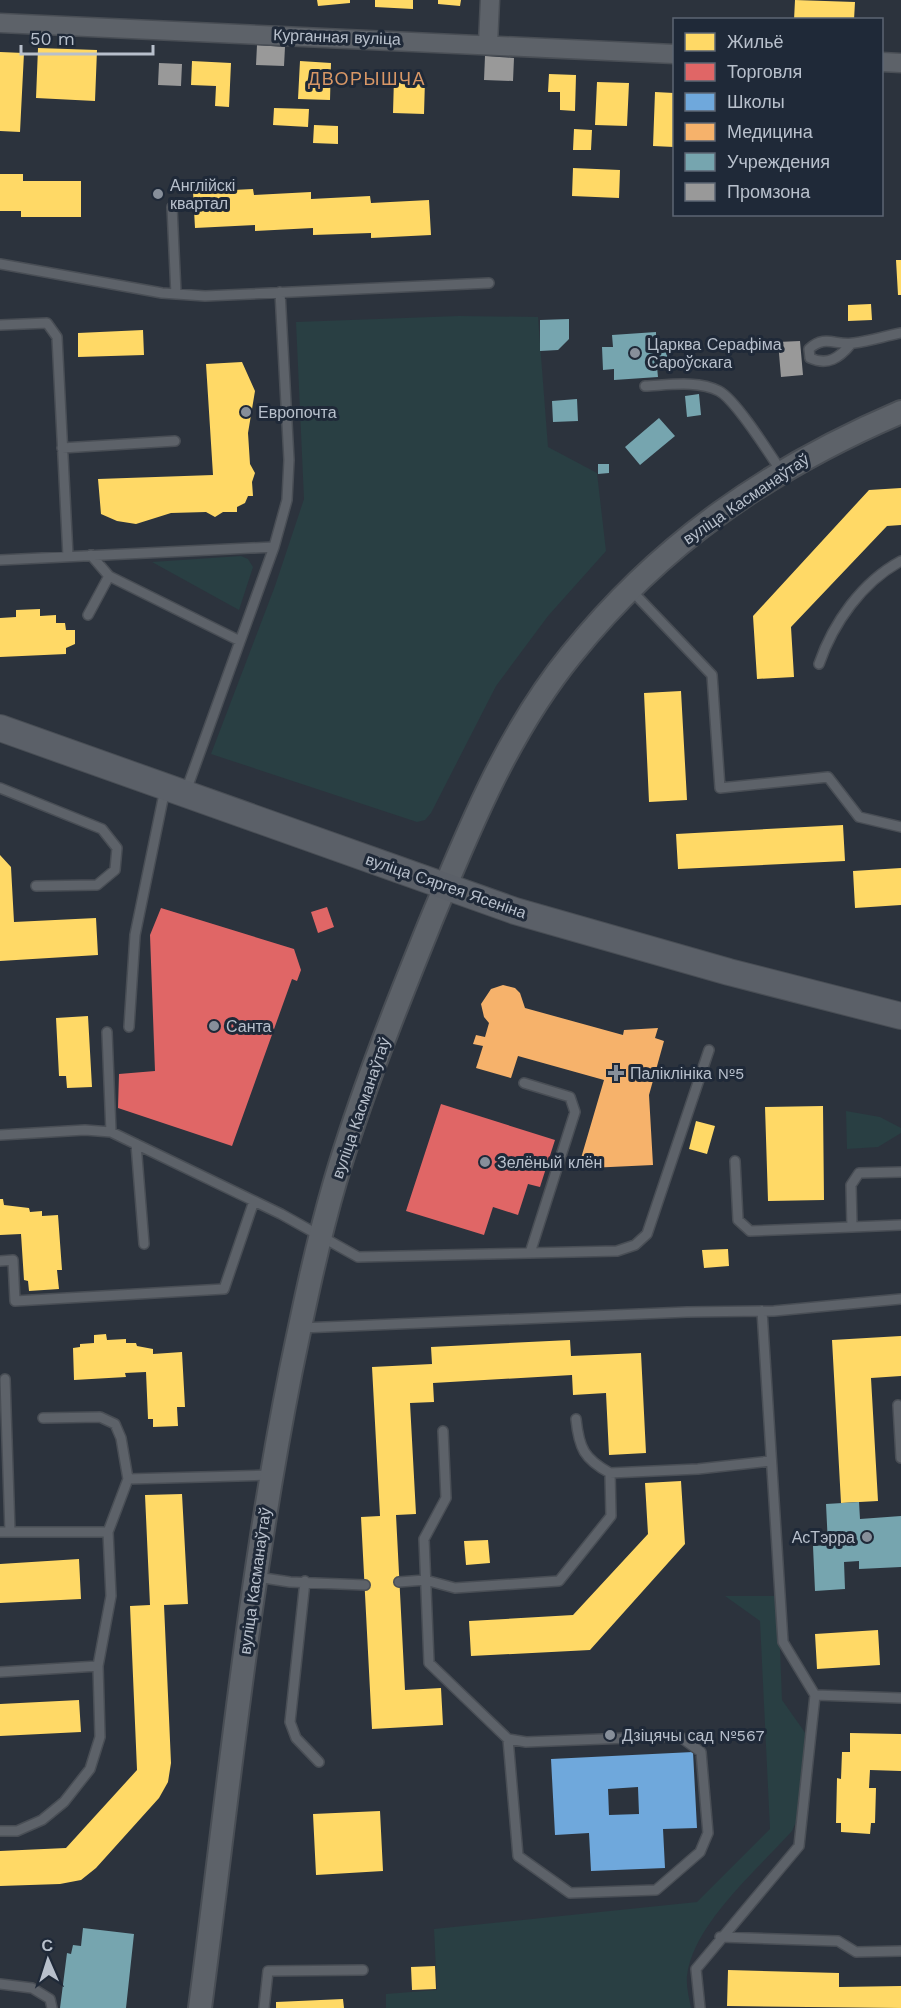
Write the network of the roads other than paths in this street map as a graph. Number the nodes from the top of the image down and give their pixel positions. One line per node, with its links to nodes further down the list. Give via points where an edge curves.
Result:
1 (490, 0): 3 (street)
2 (0, 23): 3 (street, Курганная вуліца)
3 (489, 44): 4 (street, Курганная вуліца)
4 (673, 54)
5 (883, 62): 6 (street)
6 (901, 63)
7 (172, 207): 11 (lane)
8 (0, 264): 11 (lane)
9 (489, 283): 10 (lane)
10 (280, 292): 11 (lane); 20 (lane, via 289,470 287,500)
11 (176, 294)
12 (0, 324): 18 (lane, via 46,323 57,337)
13 (901, 333): 14 (lane)
14 (851, 344)
15 (645, 386): 19 (lane, via 688,384 718,391 758,436)
16 (901, 412): 19 (street, вуліца Касманаўтаў, via 837,440)
17 (175, 441): 18 (lane)
18 (62, 448): 22 (lane)
19 (781, 471): 26 (street, вуліца Касманаўтаў, via 698,528)
20 (274, 547): 21 (lane); 28 (lane)
21 (91, 555): 22 (lane); 25 (lane)
22 (68, 556): 23 (lane)
23 (0, 560)
24 (901, 561): 29 (lane, via 884,570 842,616)
25 (109, 576): 27 (lane); 28 (lane)
26 (630, 588): 33 (lane, via 712,675 720,788 828,777 859,817); 35 (street, вуліца Касманаўтаў, via 572,653 535,703 499,766)
27 (88, 615)
28 (240, 641): 32 (lane)
29 (819, 664)
30 (2, 732): 32 (main road, вуліца Сяргея Ясеніна)
31 (0, 788): 34 (lane, via 102,829 117,848 115,870 97,885)
32 (175, 790): 35 (main road, вуліца Сяргея Ясеніна); 37 (lane, via 135,935)
33 (901, 827)
34 (36, 886)
35 (445, 887): 36 (main road, вуліца Сяргея Ясеніна, via 515,911 762,981); 49 (street, вуліца Касманаўтаў, via 366,1090)
36 (901, 1016)
37 (129, 1027)
38 (107, 1032): 41 (lane)
39 (709, 1050): 51 (lane, via 647,1234 635,1245 617,1251)
40 (524, 1083): 51 (lane, via 570,1097 575,1112)
41 (111, 1131): 42 (lane); 43 (lane)
42 (0, 1135)
43 (136, 1144): 46 (lane); 50 (lane)
44 (735, 1161): 48 (lane, via 738,1220 750,1231)
45 (901, 1172): 48 (lane, via 860,1173 851,1185)
46 (254, 1201): 49 (lane); 52 (lane, via 224,1289 15,1301 13,1260)
47 (901, 1225): 48 (lane)
48 (852, 1227)
49 (321, 1235): 51 (lane, via 357,1257); 55 (street, вуліца Касманаўтаў)
50 (144, 1244)
51 (530, 1253)
52 (0, 1261)
53 (901, 1299): 54 (lane)
54 (762, 1311): 55 (lane); 62 (lane)
55 (300, 1328): 64 (street, вуліца Касманаўтаў)
56 (5, 1379): 66 (lane)
57 (898, 1406): 61 (lane)
58 (43, 1418): 65 (lane, via 100,1417 115,1424)
59 (576, 1419): 63 (lane, via 578,1441 591,1462)
60 (443, 1431): 69 (lane, via 446,1498 424,1539)
61 (901, 1458)
62 (770, 1461): 63 (lane); 75 (lane, via 783,1642)
63 (610, 1473): 69 (lane, via 611,1516 559,1581 455,1587)
64 (270, 1475): 65 (lane); 68 (street, вуліца Касманаўтаў)
65 (128, 1479): 67 (lane)
66 (5, 1532): 67 (lane)
67 (108, 1532): 73 (lane, via 111,1596)
68 (255, 1577): 70 (lane); 85 (street, вуліца Касманаўтаў)
69 (425, 1580): 71 (lane); 77 (lane, via 429,1663)
70 (306, 1581): 72 (lane); 78 (lane, via 290,1722 296,1738)
71 (399, 1582)
72 (365, 1585)
73 (98, 1666): 74 (lane); 79 (lane, via 100,1737 90,1769 64,1802 42,1820 17,1831)
74 (0, 1672)
75 (815, 1695): 76 (lane); 80 (lane, via 799,1846)
76 (901, 1698)
77 (508, 1739): 77 (lane, via 518,1856 570,1893 656,1890 700,1852 708,1833 701,1752 679,1736 526,1742)
78 (319, 1762)
79 (0, 1831)
80 (720, 1937): 81 (lane, via 838,1941 856,1952); 87 (lane, via 696,1969)
81 (901, 1951)
82 (363, 1970): 86 (lane, via 268,1971)
83 (0, 1984): 84 (lane, via 32,1988 50,1998)
84 (52, 2008)
85 (200, 2008)
86 (264, 2008)
87 (700, 2008)

